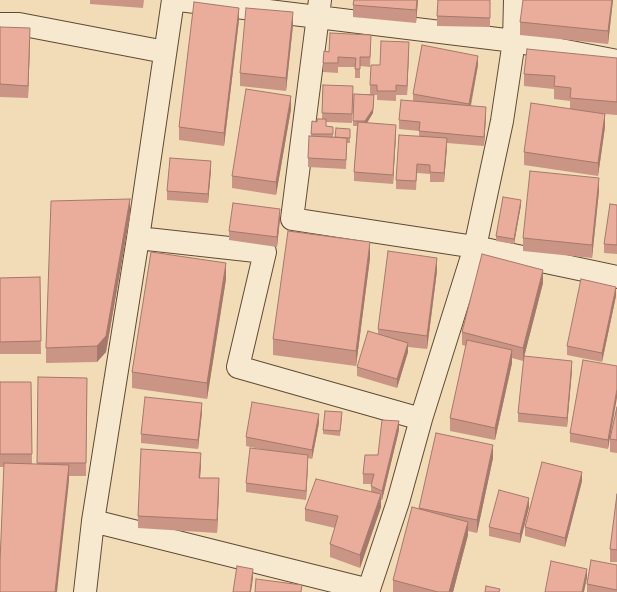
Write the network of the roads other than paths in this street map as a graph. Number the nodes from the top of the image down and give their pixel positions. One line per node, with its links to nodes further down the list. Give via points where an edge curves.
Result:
1 (173, 0): 7 (street)
2 (179, 0): 4 (street)
3 (515, 0): 6 (street)
4 (319, 8): 6 (street); 10 (street, via 292,219)
5 (0, 24): 7 (street, via 19,24)
6 (514, 41): 8 (street); 10 (street, via 502,121)
7 (165, 52): 9 (street)
8 (617, 61)
9 (138, 238): 12 (street, via 265,252 238,367); 13 (street)
10 (474, 247): 11 (street); 12 (street)
11 (617, 277)
12 (421, 419): 14 (street, via 398,502)
13 (93, 521): 14 (street); 15 (street)
14 (369, 591)
15 (85, 592)

